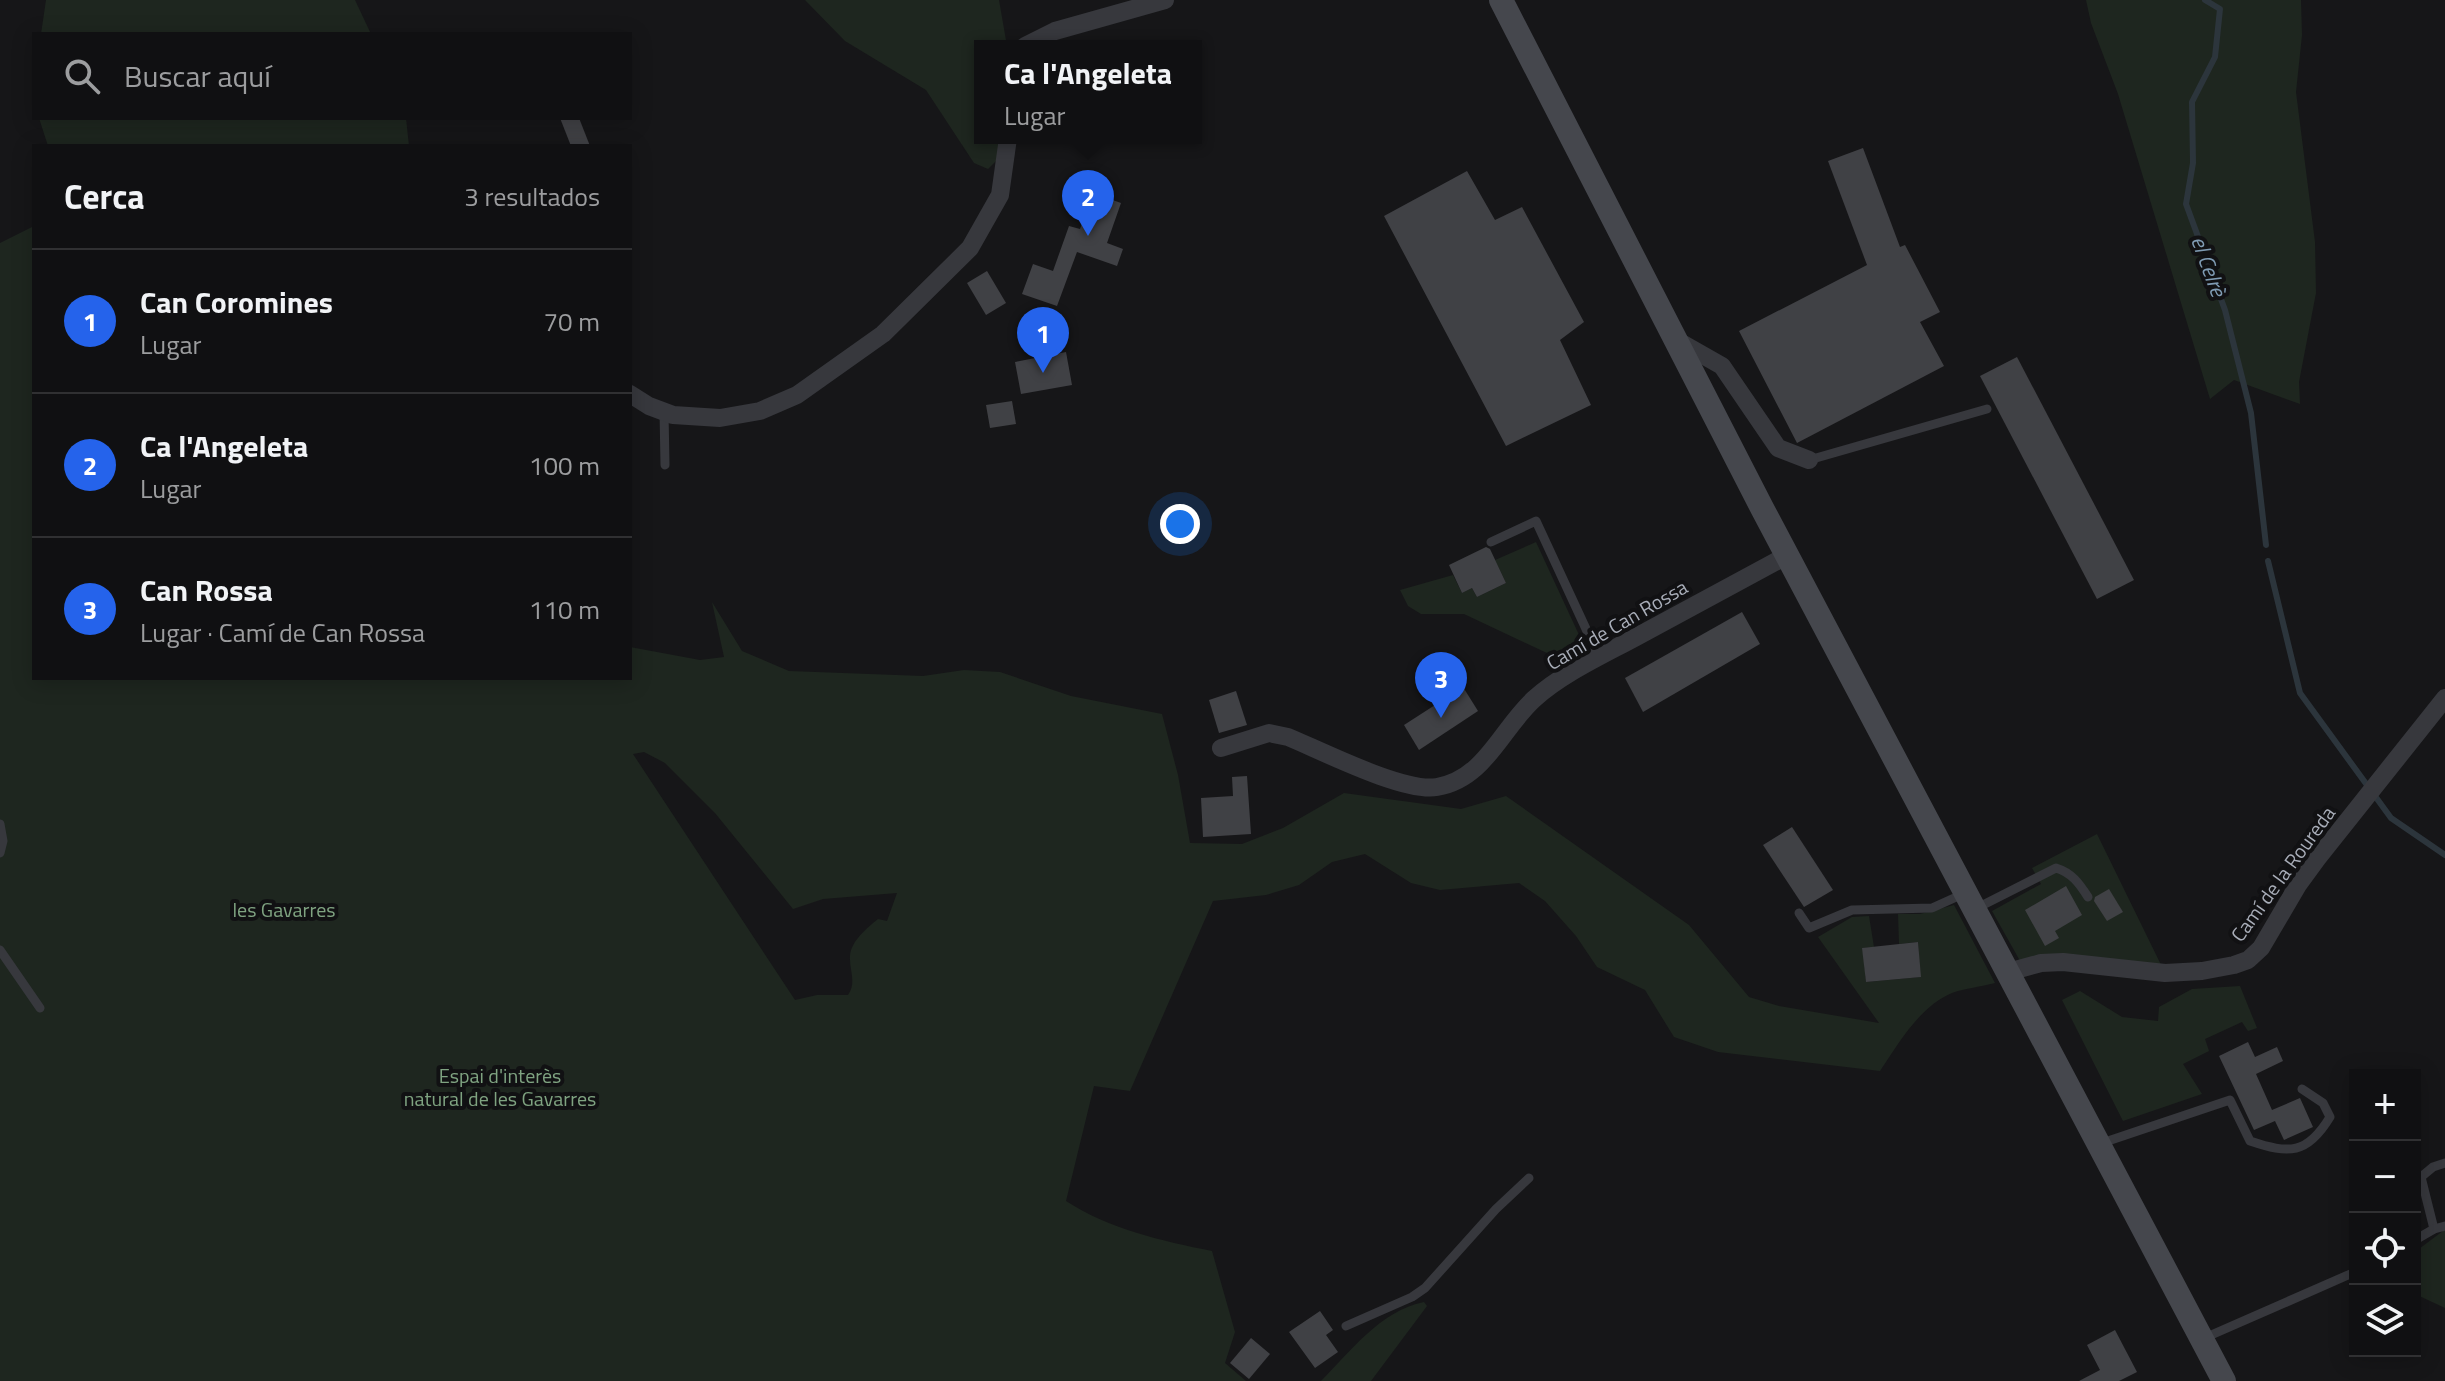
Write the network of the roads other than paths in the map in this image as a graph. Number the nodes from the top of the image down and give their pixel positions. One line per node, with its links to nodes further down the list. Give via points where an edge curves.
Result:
1 (1165, 0): 3 (street)
2 (1501, 0): 5 (main road)
3 (1037, 40)
4 (1007, 144): 8 (street, via 1000,195 970,248 883,334 797,395 760,411 720,418)
5 (1678, 341): 9 (street, via 1722,366 1778,448); 12 (main road)
6 (632, 395): 8 (street)
7 (1987, 409): 9 (lane)
8 (664, 411): 10 (lane)
9 (1809, 460)
10 (665, 465)
11 (1491, 542): 13 (lane, via 1536,521)
12 (1788, 555): 13 (street, Camí de Can Rossa); 19 (main road)
13 (1599, 657): 15 (street, Camí de Can Rossa, via 1534,699 1482,764 1459,781 1434,788 1405,783 1269,733)
14 (2445, 698): 22 (street, Camí de la Roureda, via 2317,859 2273,931 2248,960 2165,973 2063,962)
15 (1221, 748)
16 (0, 824): 17 (lane)
17 (0, 853)
18 (2088, 897): 19 (lane, via 2067,871 2056,868)
19 (1971, 901): 20 (lane, via 1932,908 1852,910 1809,928); 22 (main road)
20 (1799, 913)
21 (0, 950): 23 (lane)
22 (2008, 972): 25 (main road)
23 (40, 1008)
24 (2302, 1089): 25 (lane, via 2323,1103 2330,1117 2319,1135 2303,1146 2280,1151 2250,1141 2230,1100)
25 (2099, 1144): 33 (main road)
26 (2445, 1163): 29 (lane, via 2421,1177)
27 (1529, 1178): 32 (lane, via 1425,1288)
28 (2445, 1226): 29 (lane)
29 (2434, 1229): 30 (lane)
30 (2421, 1237)
31 (2349, 1275): 33 (lane)
32 (1346, 1326)
33 (2202, 1339): 34 (main road)
34 (2224, 1381)

